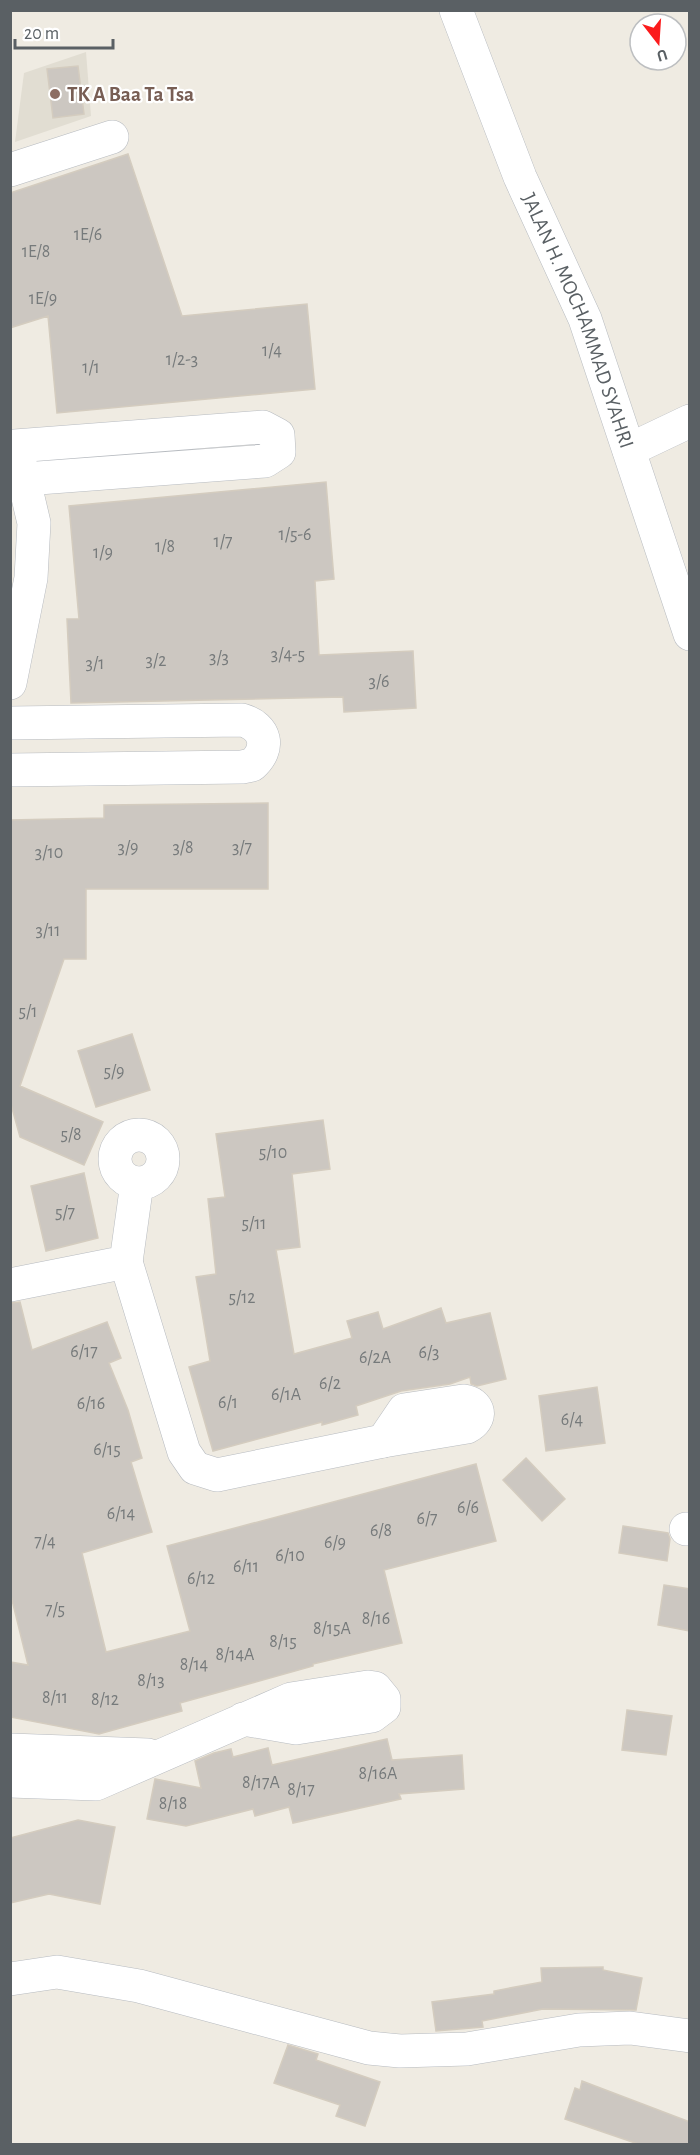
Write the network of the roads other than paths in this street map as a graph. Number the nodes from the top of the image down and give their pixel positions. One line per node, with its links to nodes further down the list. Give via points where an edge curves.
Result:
1 (456, 10): 6 (street, JALAN H. MOCHAMMAD SYAHRI, via 520,177 585,319)
2 (112, 137): 3 (street)
3 (10, 170)
4 (690, 421): 6 (street)
5 (13, 442): 7 (street); 7 (street, via 263,428 278,435 280,444 279,452 265,461)
6 (629, 450): 10 (street, JALAN H. MOCHAMMAD SYAHRI)
7 (25, 479): 8 (street, via 34,523)
8 (21, 578): 9 (street)
9 (17, 620): 11 (street)
10 (690, 634)
11 (10, 683)
12 (10, 723): 13 (street, via 242,720 260,729 264,748 252,765 242,767)
13 (10, 770)
14 (137, 1183): 15 (street)
15 (126, 1262): 16 (street); 17 (street, via 183,1452 195,1468 216,1475)
16 (10, 1285)
17 (383, 1441)
18 (243, 1719): 20 (street, via 159,1755)
19 (10, 1749): 20 (street)
20 (94, 1769): 21 (street)
21 (10, 1781)
22 (10, 1979): 23 (street, via 57,1972 139,1986 369,2048 400,2051 466,2049 579,2030 630,2028)
23 (690, 2036)

